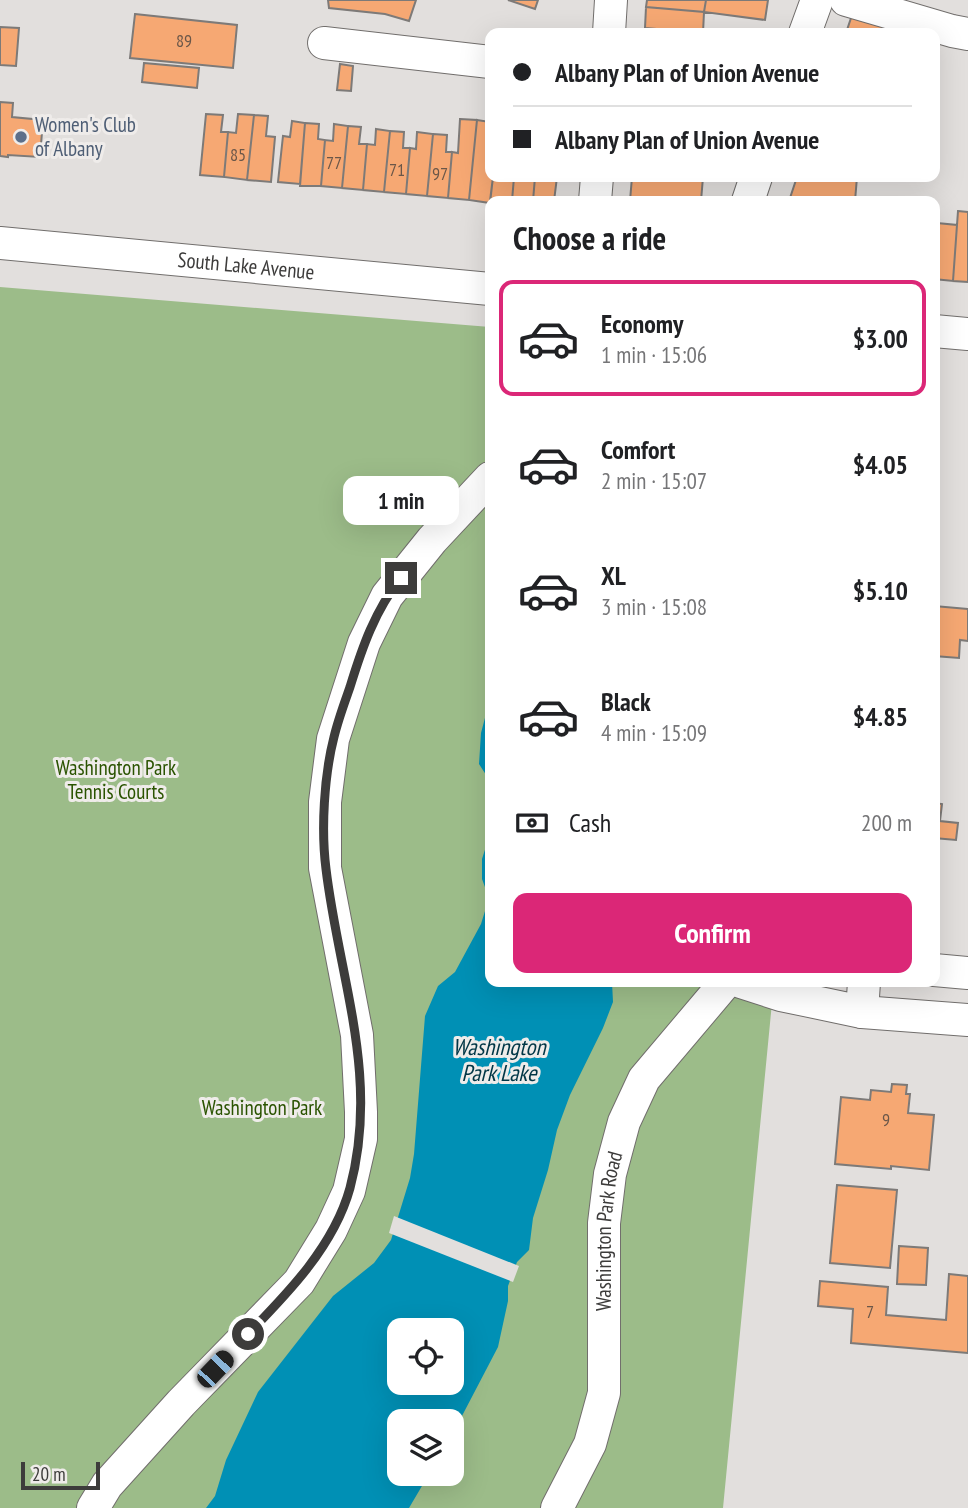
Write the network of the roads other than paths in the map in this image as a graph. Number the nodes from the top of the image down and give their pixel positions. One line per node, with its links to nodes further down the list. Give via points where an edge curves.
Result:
1 (611, 0): 4 (street)
2 (817, 0): 5 (street)
3 (846, 0): 6 (street)
4 (609, 28)
5 (808, 28)
6 (968, 33)
7 (324, 43): 8 (street)
8 (485, 61)
9 (0, 243): 10 (street, South Lake Avenue)
10 (485, 289)
11 (940, 332): 12 (street)
12 (968, 334)
13 (485, 483): 20 (street, via 387,596 364,643 333,738 325,802 326,868 357,1035 361,1112 361,1139 349,1191 299,1282 172,1413 107,1485)
14 (940, 971): 15 (street)
15 (968, 973)
16 (722, 987): 21 (street, Washington Park Road, via 644,1079 624,1122 610,1174 604,1223 604,1392 590,1444)
17 (756, 987): 18 (street, via 781,995)
18 (863, 997): 19 (street)
19 (968, 1020)
20 (93, 1508)
21 (558, 1508)

